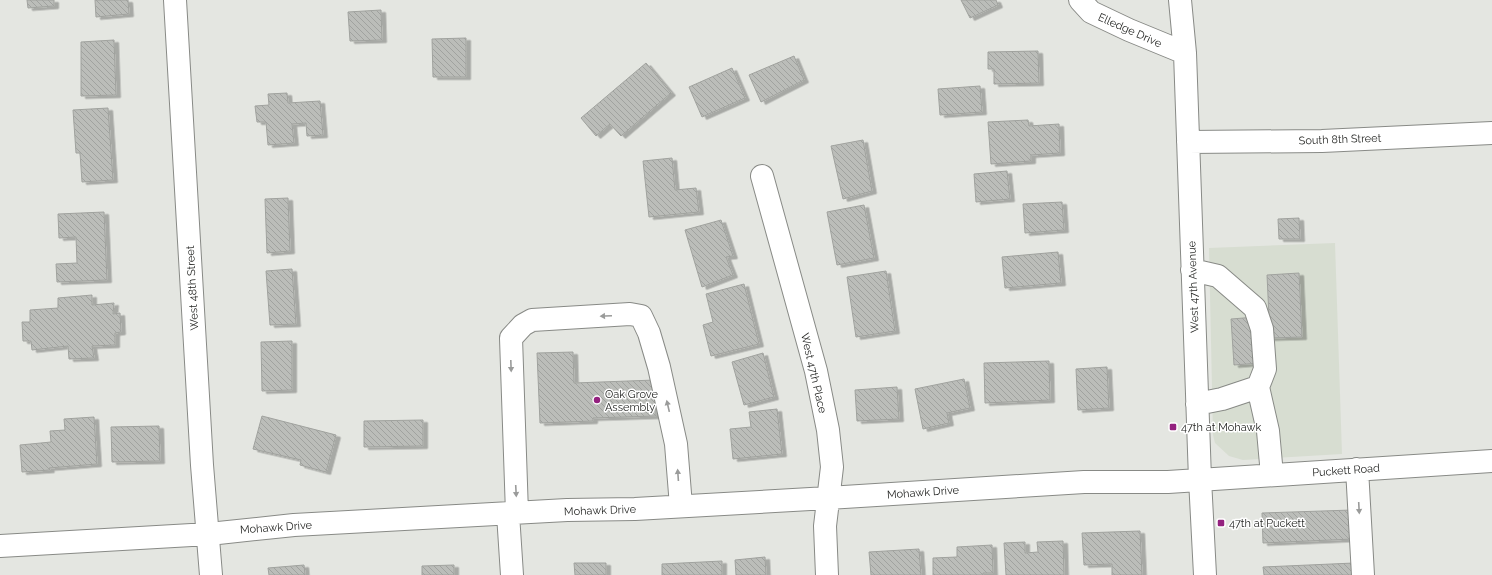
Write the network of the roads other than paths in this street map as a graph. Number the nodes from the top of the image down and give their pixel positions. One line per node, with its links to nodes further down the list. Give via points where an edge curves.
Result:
1 (175, 0): 18 (street, West 48th Street, via 202,465)
2 (1080, 0): 4 (street, Elledge Drive, via 1091,12)
3 (1180, 0): 4 (street, West 47th Avenue)
4 (1185, 53): 6 (street, West 47th Avenue)
5 (1492, 133): 6 (street, South 8th Street, via 1322,141)
6 (1188, 142): 8 (street, West 47th Avenue)
7 (762, 176): 15 (street, West 47th Place, via 816,371 828,430 832,467)
8 (1192, 270): 9 (street, via 1218,276 1256,308 1262,329 1264,369); 10 (street, West 47th Avenue)
9 (1258, 387): 10 (street); 13 (street, via 1268,431)
10 (1197, 404): 14 (street, West 47th Avenue)
11 (1492, 460): 12 (street, Puckett Road)
12 (1357, 469): 13 (street, Puckett Road); 24 (street, one-way to 24)
13 (1272, 475): 14 (street, Puckett Road)
14 (1200, 479): 15 (street, Mohawk Drive, via 1168,482 1084,482); 23 (street, West 47th Avenue)
15 (828, 498): 16 (street, Mohawk Drive); 22 (street, West 47th Place, via 824,526)
16 (681, 506): 17 (street, Mohawk Drive); 17 (street, one-way to 17, via 676,444 659,367 641,316 630,314 532,320 523,325 511,338)
17 (513, 513): 18 (street, Mohawk Drive, via 294,525); 21 (street)
18 (209, 534): 19 (street, Mohawk Drive); 20 (street, West 48th Street)
19 (0, 546)
20 (211, 575)
21 (512, 575)
22 (827, 575)
23 (1205, 575)
24 (1363, 575)

